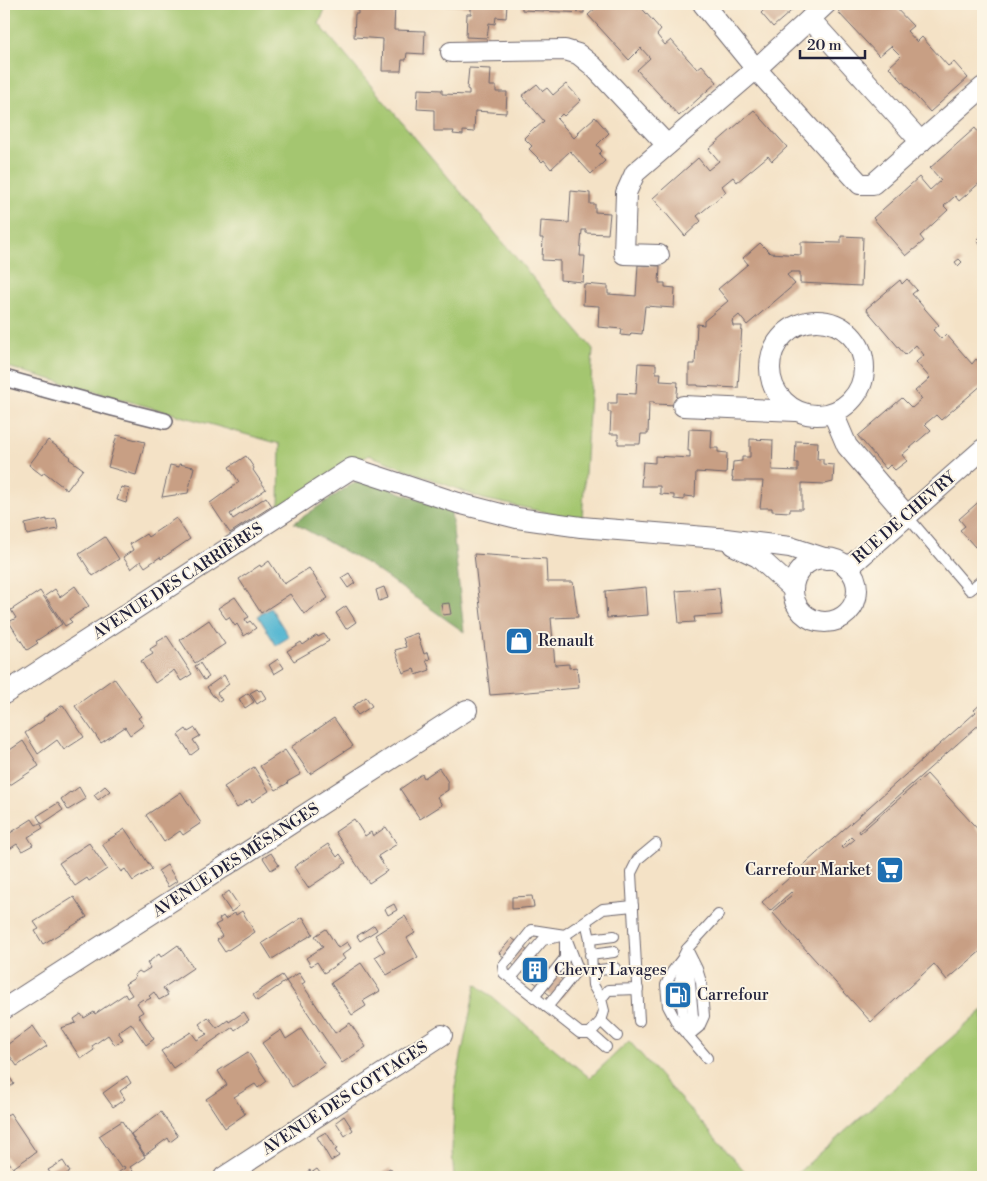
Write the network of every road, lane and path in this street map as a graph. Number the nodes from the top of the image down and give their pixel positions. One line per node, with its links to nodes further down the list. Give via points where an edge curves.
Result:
1 (703, 4): 5 (street)
2 (826, 4): 3 (street)
3 (810, 19): 5 (street); 7 (street)
4 (451, 52): 8 (street, via 565,50 578,54)
5 (756, 69): 7 (street, via 860,184 873,184); 8 (street)
6 (983, 87): 7 (street)
7 (921, 142)
8 (667, 145): 9 (street, via 635,173 626,194 624,254)
9 (659, 255)
10 (4, 378): 14 (street)
11 (683, 406): 12 (street)
12 (796, 411): 13 (street, via 820,416); 13 (street, via 783,402 774,389 769,374 770,358 776,343 787,331 801,323 817,320 845,330 856,341 862,354 862,383 856,396)
13 (833, 414): 16 (street, via 847,446)
14 (165, 421)
15 (983, 449): 16 (street, RUE DE CHEVRY)
16 (906, 516): 19 (street, RUE DE CHEVRY); 20 (lane, via 970,590)
17 (718, 538): 18 (street, via 790,547); 21 (street, via 758,557); 22 (street, AVENUE DES CARRIÈRES, via 582,527 517,518 458,503 352,468)
18 (827, 558): 19 (street); 21 (street, via 800,570)
19 (848, 568): 21 (street, via 856,585 856,595 854,604 841,618 822,622 813,620 798,607)
20 (983, 578)
21 (793, 588)
22 (4, 694)
23 (468, 710): 41 (street, AVENUE DES MÉSANGES)
24 (656, 844): 25 (lane, via 638,859 631,873)
25 (633, 906): 27 (lane, via 603,909); 37 (lane)
26 (718, 915): 31 (lane)
27 (586, 921): 28 (lane); 30 (lane)
28 (565, 935): 36 (lane, via 543,940); 36 (lane, via 532,930 503,966 504,973); 38 (lane, via 565,958); 40 (lane, via 578,969)
29 (614, 936): 30 (lane)
30 (590, 939): 33 (lane)
31 (687, 949): 47 (lane, via 701,982 704,1016 699,1028); 47 (lane, via 666,985 668,1006)
32 (614, 952): 33 (lane)
33 (590, 955): 35 (lane)
34 (615, 968): 35 (lane)
35 (592, 971): 39 (lane, via 592,985)
36 (511, 978): 38 (lane)
37 (638, 989): 39 (lane, via 608,990); 43 (lane)
38 (534, 997): 40 (lane)
39 (601, 999): 42 (lane, via 604,1011)
40 (547, 1007): 44 (lane, via 580,1033)
41 (4, 1010)
42 (601, 1021): 44 (lane); 46 (lane)
43 (639, 1021)
44 (590, 1033): 48 (lane)
45 (442, 1035): 50 (street, AVENUE DES COTTAGES)
46 (617, 1036)
47 (688, 1036): 49 (lane)
48 (606, 1048)
49 (707, 1058)
50 (224, 1177)

